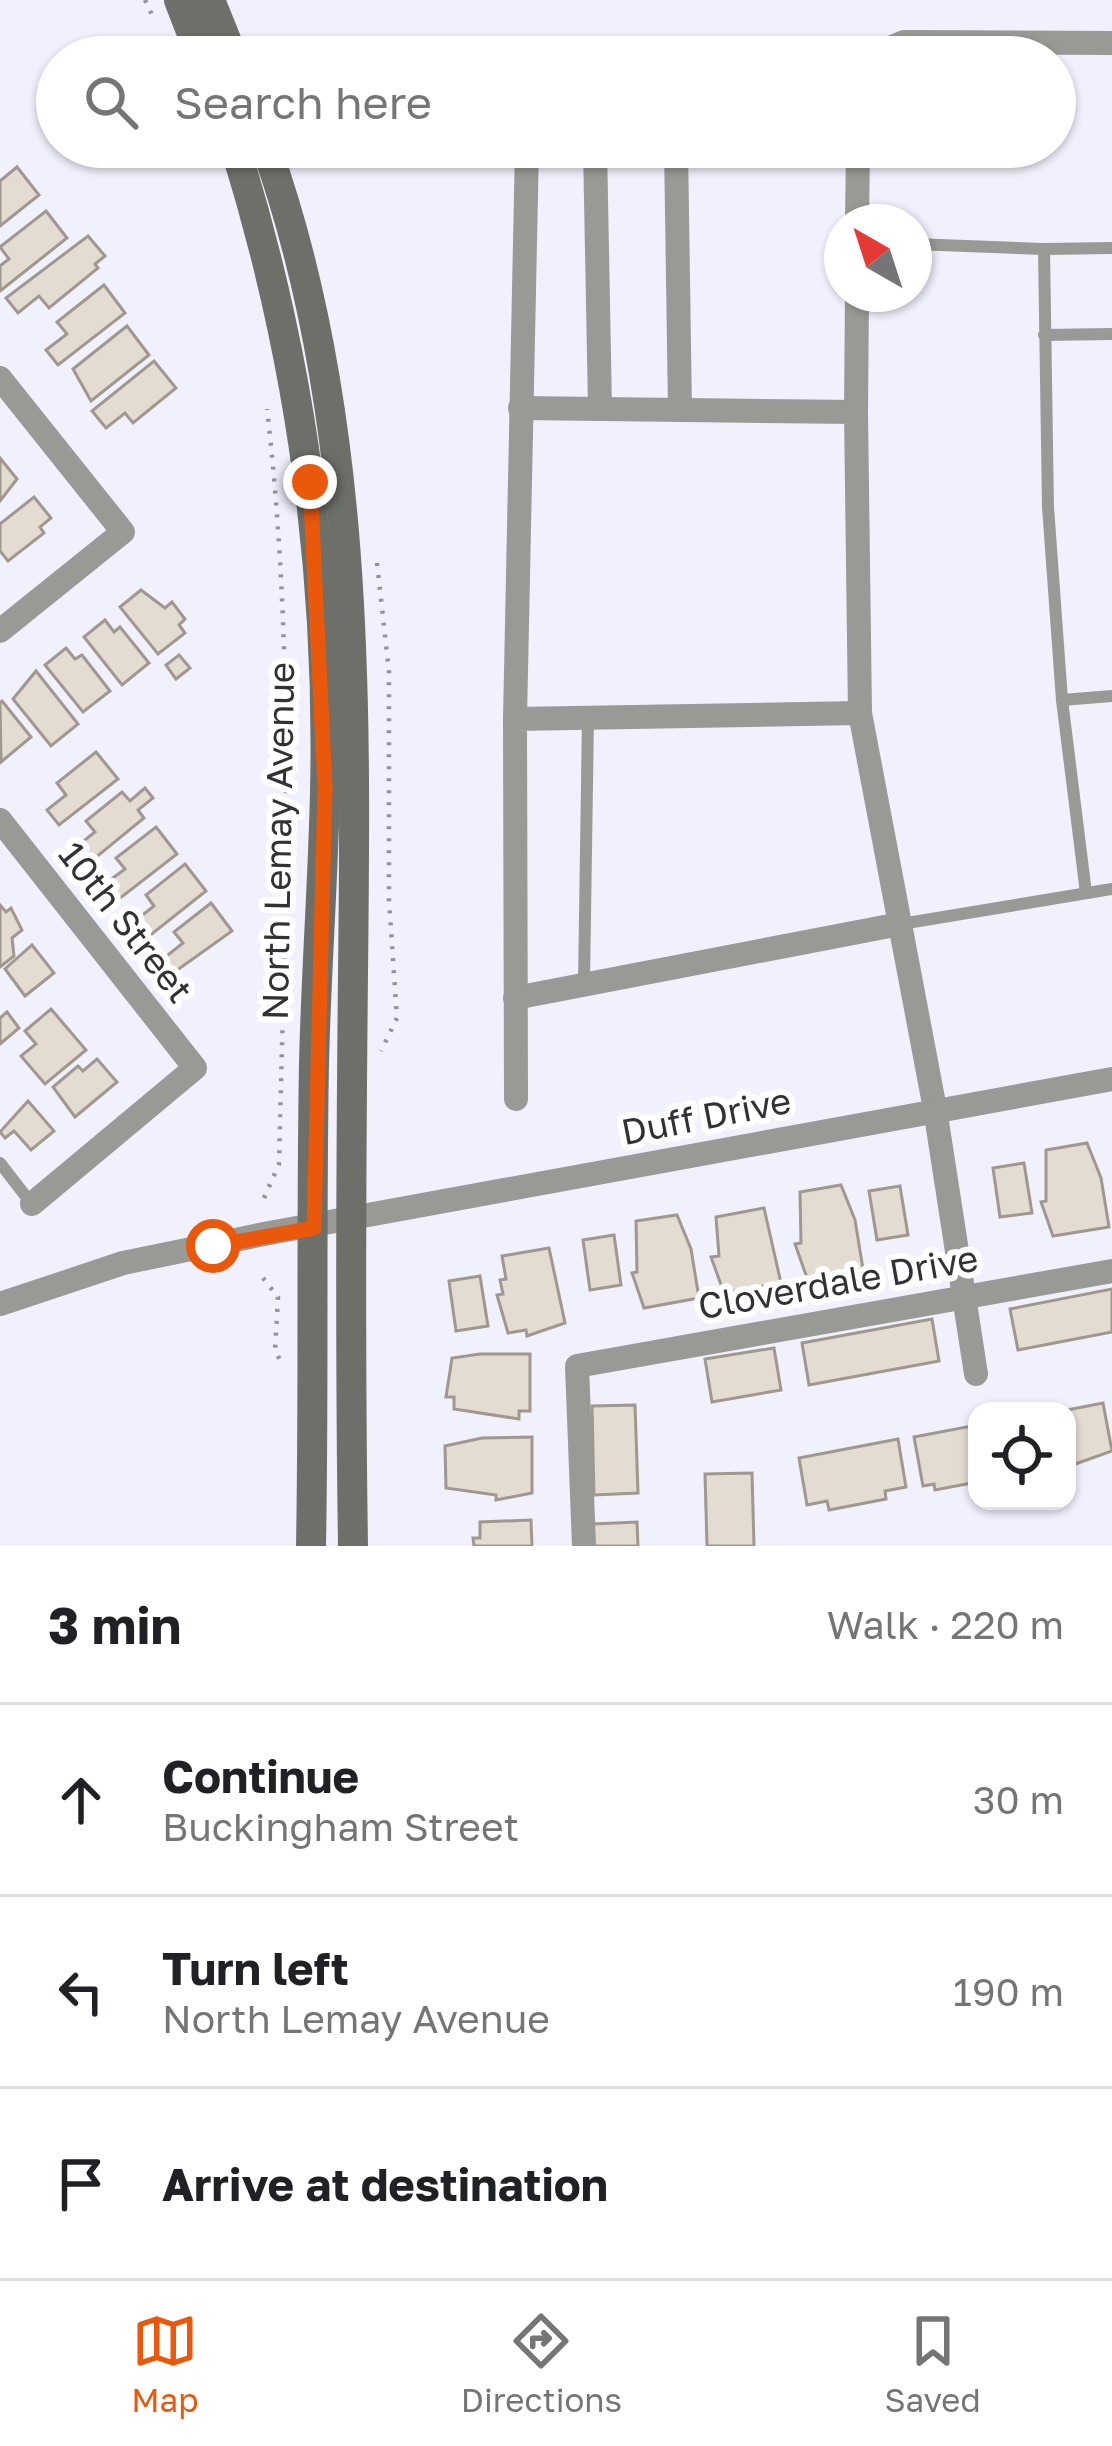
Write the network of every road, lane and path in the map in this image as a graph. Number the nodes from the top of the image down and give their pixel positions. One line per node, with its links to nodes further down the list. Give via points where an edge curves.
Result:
1 (178, 0): 3 (main road)
2 (210, 0): 4 (main road)
3 (193, 36)
4 (225, 36)
5 (1076, 43): 6 (street)
6 (1112, 43)
7 (242, 168): 45 (main road, North Lemay Avenue, via 296,388 313,521 325,787)
8 (272, 168): 44 (main road, North Lemay Avenue, via 305,284 343,520 356,794)
9 (526, 168): 22 (street)
10 (595, 168): 23 (street)
11 (676, 168): 24 (street)
12 (858, 168): 13 (street)
13 (857, 204)
14 (932, 245): 16 (lane)
15 (1112, 248): 16 (lane)
16 (1044, 249): 19 (lane)
17 (857, 312): 25 (street)
18 (1112, 334): 19 (lane)
19 (1044, 335): 28 (lane)
20 (0, 378): 26 (street, via 123,532)
21 (265, 393): 42 (path, via 280,542 286,874 280,1164)
22 (520, 408): 23 (street); 31 (street)
23 (600, 408): 24 (street)
24 (680, 410): 25 (street)
25 (856, 412): 29 (street)
26 (0, 631)
27 (1112, 696): 28 (lane)
28 (1062, 700): 34 (lane)
29 (860, 713): 30 (street); 35 (street)
30 (588, 717): 31 (street); 36 (lane)
31 (515, 718): 37 (street)
32 (0, 820): 43 (street, 10th Street, via 195,1068)
33 (1112, 889): 34 (lane)
34 (1086, 893): 35 (lane)
35 (900, 924): 36 (street); 40 (street)
36 (584, 985): 37 (street)
37 (515, 998): 39 (street)
38 (1112, 1078): 40 (street, Duff Drive)
39 (516, 1100)
40 (935, 1109): 44 (street, Duff Drive); 48 (street)
41 (0, 1162): 43 (lane)
42 (265, 1194)
43 (32, 1204)
44 (349, 1221): 45 (street, Duff Drive); 53 (main road, North Lemay Avenue)
45 (314, 1228): 49 (street, Duff Drive, via 124,1263); 52 (main road, North Lemay Avenue)
46 (1112, 1270): 48 (street, Cloverdale Drive)
47 (262, 1281): 50 (path, via 278,1298)
48 (964, 1296): 51 (street); 54 (street, Cloverdale Drive, via 577,1366)
49 (0, 1304)
50 (275, 1350)
51 (976, 1374)
52 (311, 1546)
53 (353, 1546)
54 (584, 1546)

